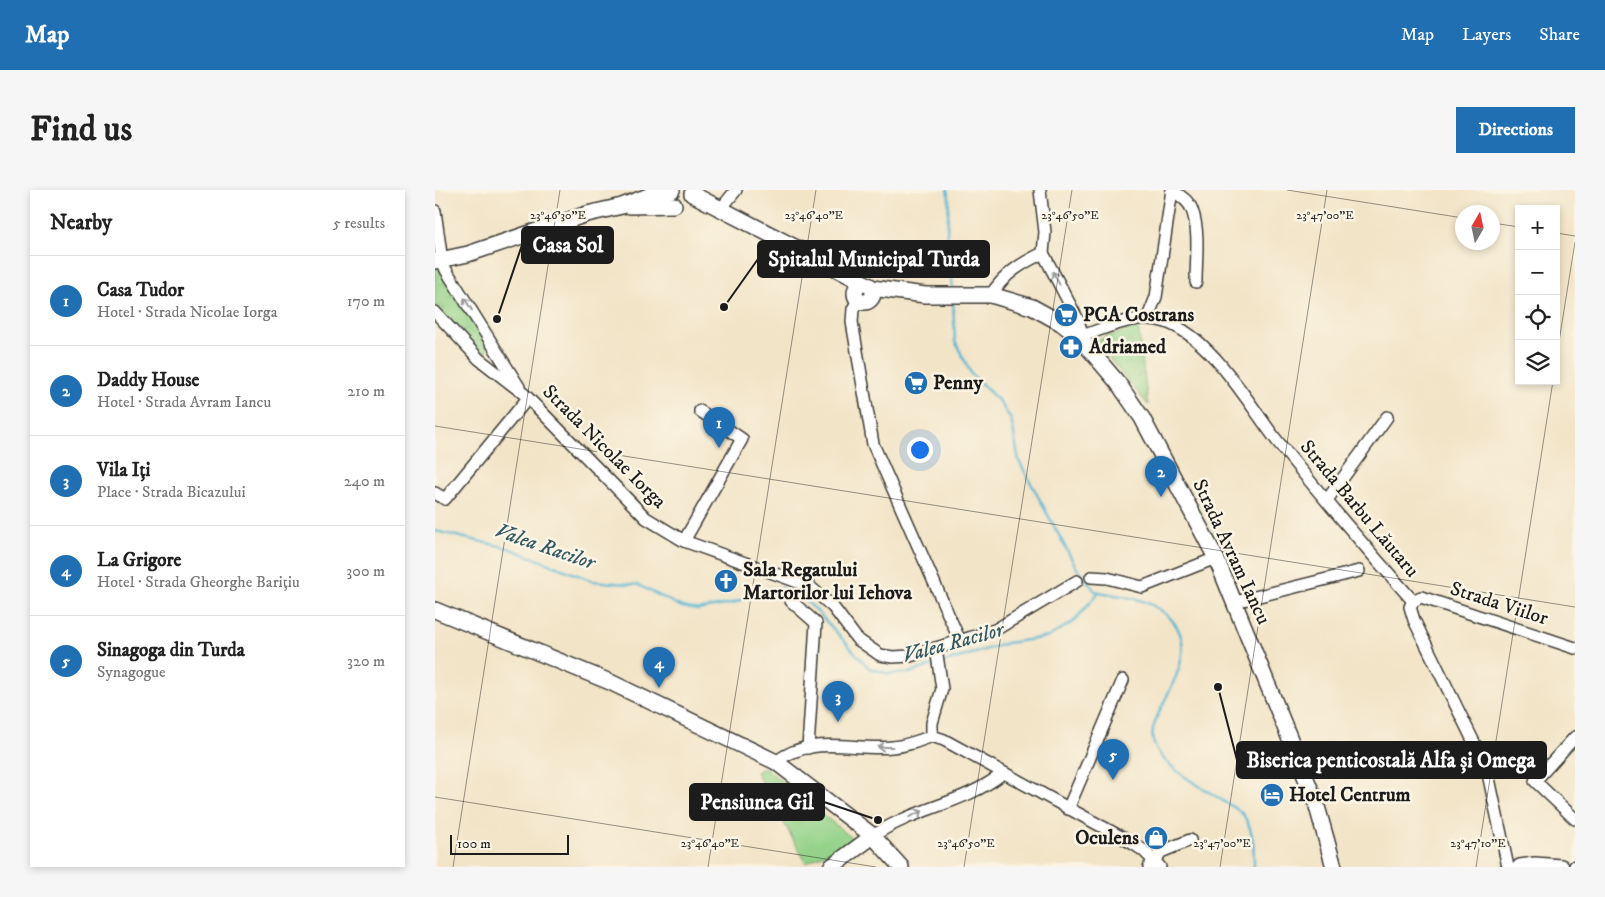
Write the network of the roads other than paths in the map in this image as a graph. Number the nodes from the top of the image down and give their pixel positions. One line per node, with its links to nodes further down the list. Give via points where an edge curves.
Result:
1 (736, 190): 6 (street)
2 (1041, 190): 7 (street, via 1045,232)
3 (1172, 190): 9 (street, via 1192,208 1197,248); 13 (street, via 1156,297)
4 (681, 196): 6 (main road, Strada Avram Iancu); 8 (main road, Strada Avram Iancu, via 587,214)
5 (435, 211): 8 (street)
6 (723, 211): 10 (main road, Strada Avram Iancu, via 823,263)
7 (1043, 253): 11 (street, via 1017,267); 14 (street, one-way to 7, via 1077,318)
8 (439, 261): 15 (street, Strada Nicolae Iorga, one-way to 8)
9 (1196, 282)
10 (864, 293): 11 (main road, Strada Avram Iancu); 31 (street, via 853,309 853,322 871,437)
11 (991, 295): 14 (main road, Strada Avram Iancu, via 1032,308)
12 (435, 312): 16 (street, Strada Nicolae Iorga)
13 (1148, 317): 14 (street); 21 (street, Strada Barbu Lăutaru, via 1191,336 1225,370)
14 (1081, 337): 23 (main road, Strada Avram Iancu, via 1143,418)
15 (493, 346): 16 (street, via 488,357); 17 (street, Strada Nicolae Iorga)
16 (479, 359): 17 (street, Strada Nicolae Iorga)
17 (526, 396): 20 (street, via 445,500); 22 (street, Strada Nicolae Iorga, via 633,507 667,532)
18 (700, 411): 22 (street, via 742,439)
19 (1387, 418): 21 (street)
20 (435, 493)
21 (1327, 500): 27 (street, Strada Barbu Lăutaru)
22 (684, 540): 33 (street, Strada Nicolae Iorga, via 809,586 833,607 857,640 881,654 893,658)
23 (1216, 558): 25 (street, via 1142,588); 29 (main road, Strada Avram Iancu)
24 (1359, 572): 29 (street)
25 (1091, 577)
26 (1077, 581): 31 (street, Strada Nicolae Iorga, via 995,630)
27 (1413, 600): 32 (street, Strada Viilor, via 1421,597); 48 (street, Strada Barbu Lăutaru, via 1411,612 1418,628 1487,769)
28 (791, 601): 37 (street, via 816,623)
29 (1235, 602): 47 (main road, Strada Avram Iancu, via 1317,804)
30 (435, 610): 38 (main road, via 610,682)
31 (960, 641): 33 (street, Strada Nicolae Iorga)
32 (1575, 648)
33 (937, 654): 35 (street, via 942,689 931,723)
34 (1123, 680): 40 (street)
35 (932, 736): 37 (street, one-way to 37, via 889,748 831,745); 39 (street)
36 (1575, 737): 41 (street, via 1535,781)
37 (808, 748): 38 (street, via 790,753)
38 (776, 762): 42 (main road)
39 (1003, 773): 40 (street); 42 (street, one-way to 39, via 915,814 964,796)
40 (1068, 809): 44 (street, via 1132,843)
41 (1575, 818)
42 (873, 836): 45 (main road); 46 (main road)
43 (1190, 840): 44 (street, via 1161,852)
44 (1154, 865)
45 (831, 867)
46 (901, 867)
47 (1334, 867)
48 (1508, 867)
49 (1520, 867): 50 (main road)
50 (1561, 867)

